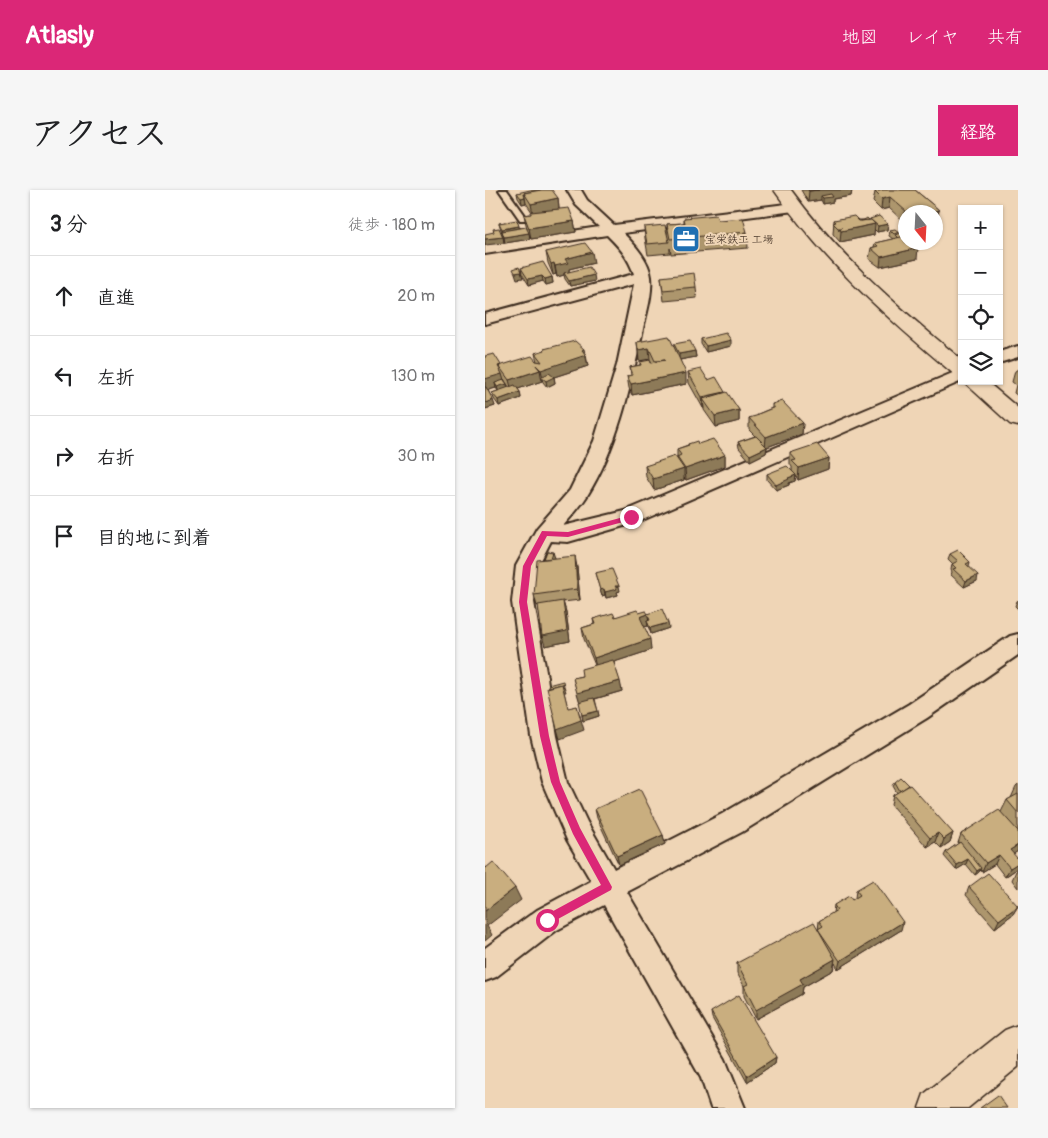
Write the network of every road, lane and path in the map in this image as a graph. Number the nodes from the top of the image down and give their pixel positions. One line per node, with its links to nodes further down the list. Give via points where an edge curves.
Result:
1 (503, 190): 5 (lane)
2 (574, 190): 6 (street, via 581,202)
3 (782, 190): 4 (street)
4 (794, 207): 6 (street); 12 (street, via 850,274)
5 (523, 218)
6 (611, 230): 7 (street); 8 (street, via 637,260)
7 (485, 249)
8 (643, 277): 9 (street); 16 (street, via 625,366 604,441 578,494)
9 (485, 319)
10 (1018, 350): 11 (street)
11 (1003, 356)
12 (958, 369)
13 (958, 375): 16 (street, via 631,517 568,534)
14 (978, 385): 15 (street)
15 (1018, 419)
16 (545, 533): 18 (street, via 527,566 523,602 544,736 555,782)
17 (1018, 643): 18 (street, via 918,711 732,823)
18 (607, 887): 19 (street, via 547,920); 21 (street, via 714,1070)
19 (485, 966)
20 (1018, 1043): 22 (street)
21 (728, 1108)
22 (938, 1108)

